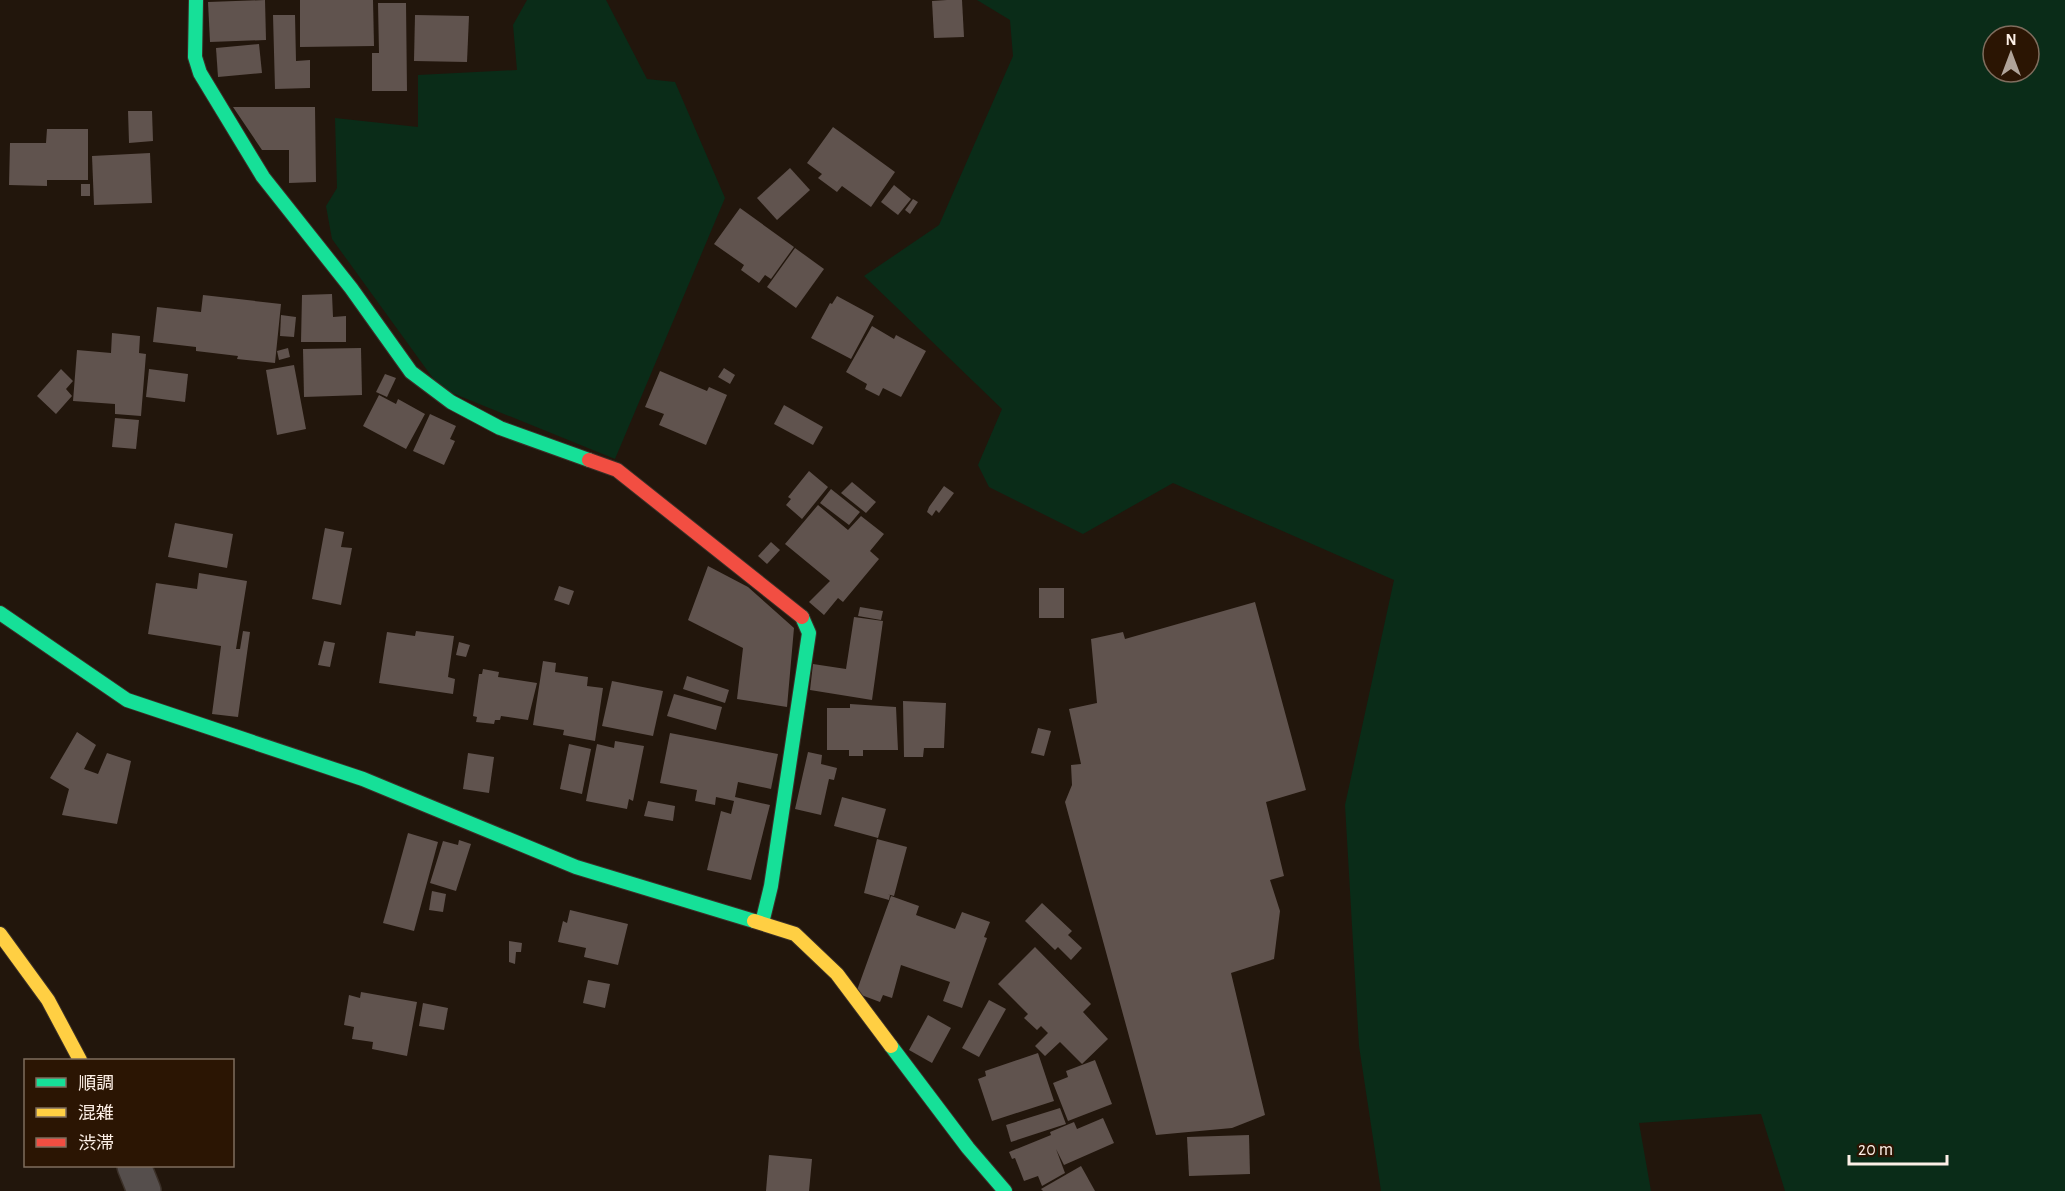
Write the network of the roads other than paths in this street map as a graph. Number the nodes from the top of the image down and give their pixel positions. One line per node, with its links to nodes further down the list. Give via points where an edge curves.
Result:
1 (196, 0): 3 (street, via 195,57 206,84 263,177 411,372 451,402 500,428 617,470 801,614 809,633 771,886)
2 (0, 613): 3 (street, via 127,700 376,784 576,867)
3 (762, 922): 8 (street, via 795,934 837,974)
4 (0, 934): 5 (street, via 48,1000)
5 (79, 1059)
6 (134, 1167): 7 (street)
7 (144, 1191)
8 (1005, 1191)

